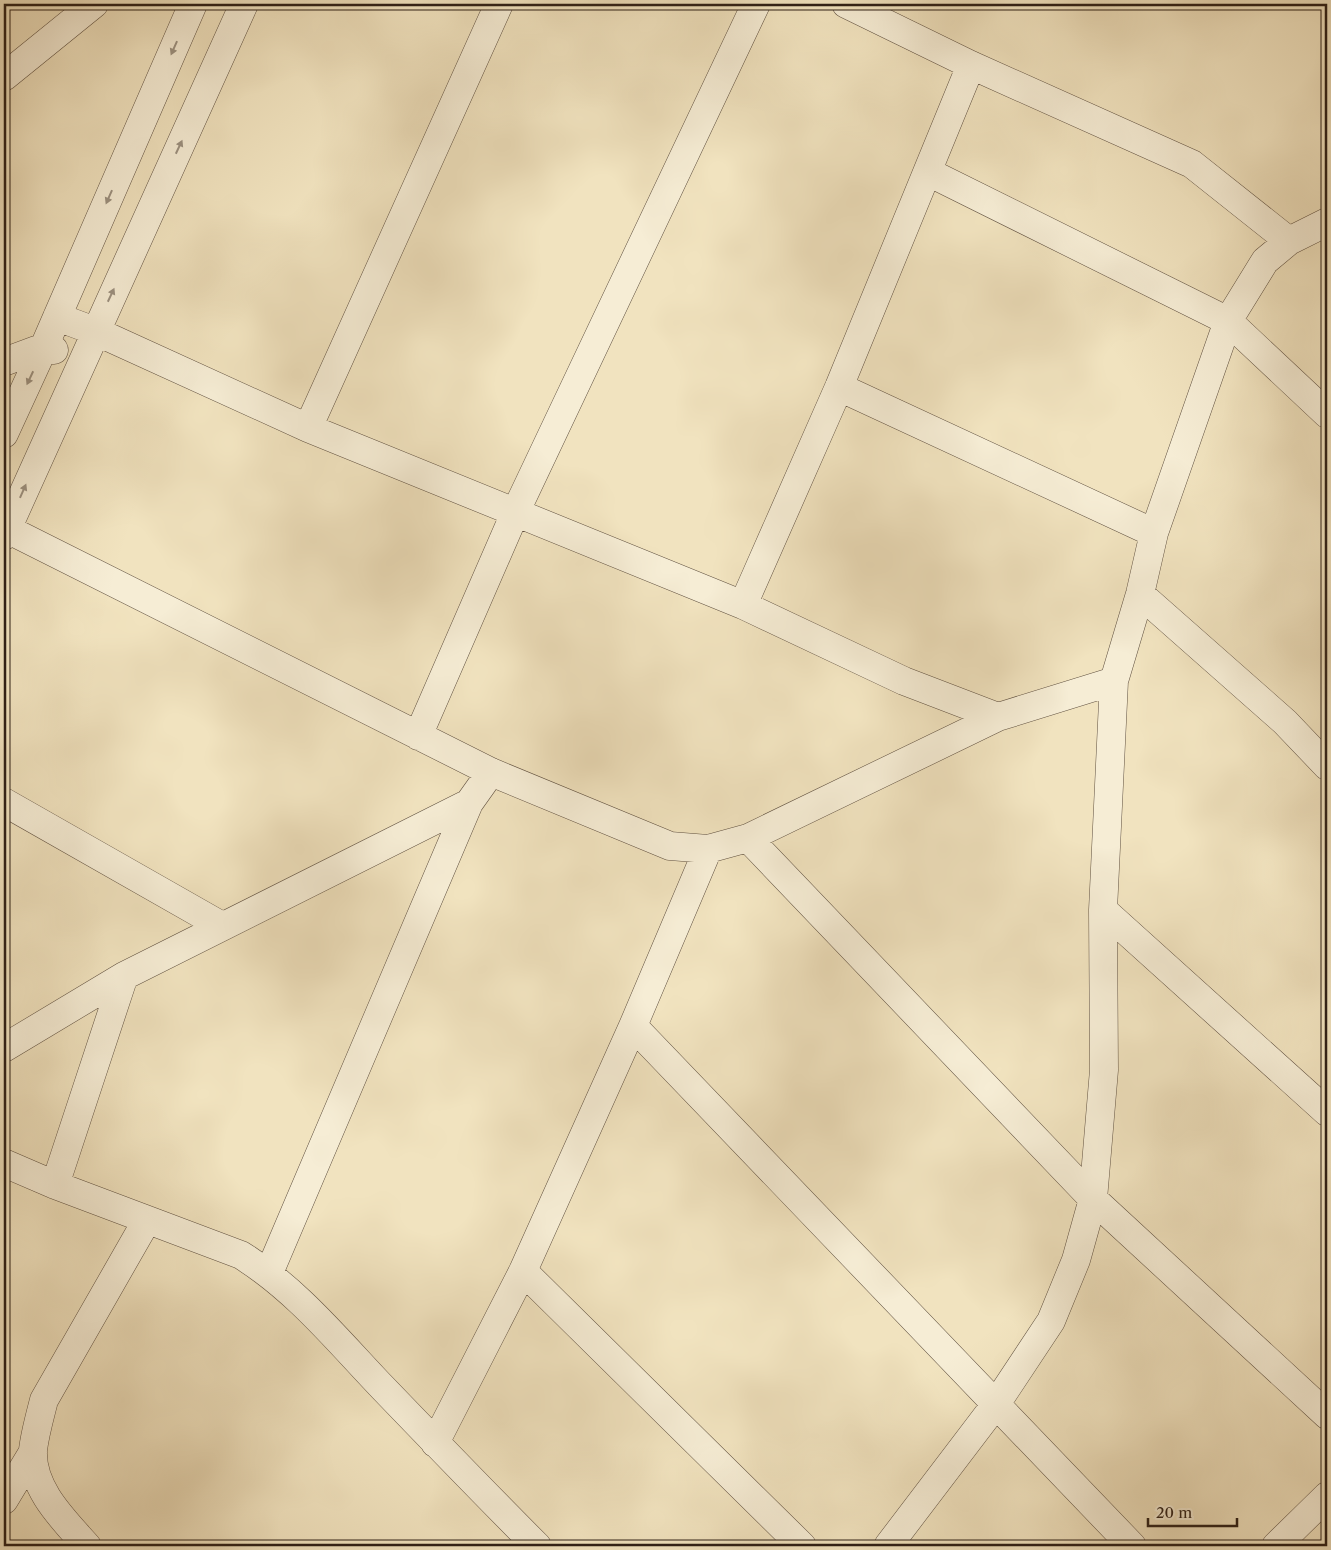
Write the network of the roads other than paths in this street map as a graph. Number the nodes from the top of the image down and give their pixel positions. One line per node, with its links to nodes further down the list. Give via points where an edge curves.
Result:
1 (94, 4): 8 (street)
2 (193, 4): 12 (street, one-way to 12)
3 (244, 4): 14 (street, one-way to 3)
4 (499, 4): 20 (street)
5 (756, 4): 22 (street)
6 (846, 4): 7 (street)
7 (972, 65): 9 (street); 11 (street, via 1192,164)
8 (4, 77)
9 (928, 172): 13 (street); 18 (street)
10 (1327, 222): 11 (street)
11 (1289, 241): 13 (street, via 1265,261)
12 (57, 317): 14 (street); 15 (street)
13 (1228, 321): 19 (street); 24 (street)
14 (94, 331): 16 (street); 20 (street)
15 (44, 347): 16 (street); 17 (street); 21 (street, one-way to 21)
16 (82, 358): 23 (street, one-way to 16)
17 (4, 362)
18 (839, 387): 24 (street); 26 (street)
19 (1327, 414)
20 (308, 428): 22 (street)
21 (4, 434)
22 (516, 513): 26 (street); 29 (street)
23 (5, 532): 29 (street)
24 (1154, 533): 25 (street)
25 (1140, 594): 27 (street); 30 (street, via 1285,722)
26 (743, 605): 28 (street, via 904,681)
27 (1114, 681): 28 (street); 36 (street)
28 (998, 717): 34 (street)
29 (418, 736): 31 (street)
30 (1327, 766)
31 (491, 772): 33 (street); 35 (street, via 670,846)
32 (4, 802): 37 (street)
33 (469, 803): 37 (street); 47 (street)
34 (748, 838): 35 (street); 44 (street)
35 (708, 849): 39 (street)
36 (1102, 910): 41 (street); 44 (street, via 1104,1070)
37 (222, 926): 38 (street)
38 (124, 976): 40 (street); 43 (street)
39 (634, 1026): 46 (street); 48 (street)
40 (4, 1048)
41 (1327, 1112)
42 (4, 1164): 43 (street)
43 (55, 1185): 45 (street)
44 (1093, 1199): 48 (street, via 1076,1260 1051,1321); 49 (street)
45 (147, 1220): 47 (street, via 241,1256); 51 (street, via 44,1400)
46 (523, 1270): 50 (street); 56 (street)
47 (269, 1273): 50 (street, via 301,1301)
48 (996, 1404): 57 (street); 58 (street)
49 (1327, 1414)
50 (435, 1443): 55 (street)
51 (33, 1452): 53 (street); 54 (street, via 44,1493)
52 (1327, 1496): 59 (street)
53 (4, 1500)
54 (87, 1546)
55 (537, 1546)
56 (802, 1546)
57 (888, 1546)
58 (1132, 1546)
59 (1276, 1546)

